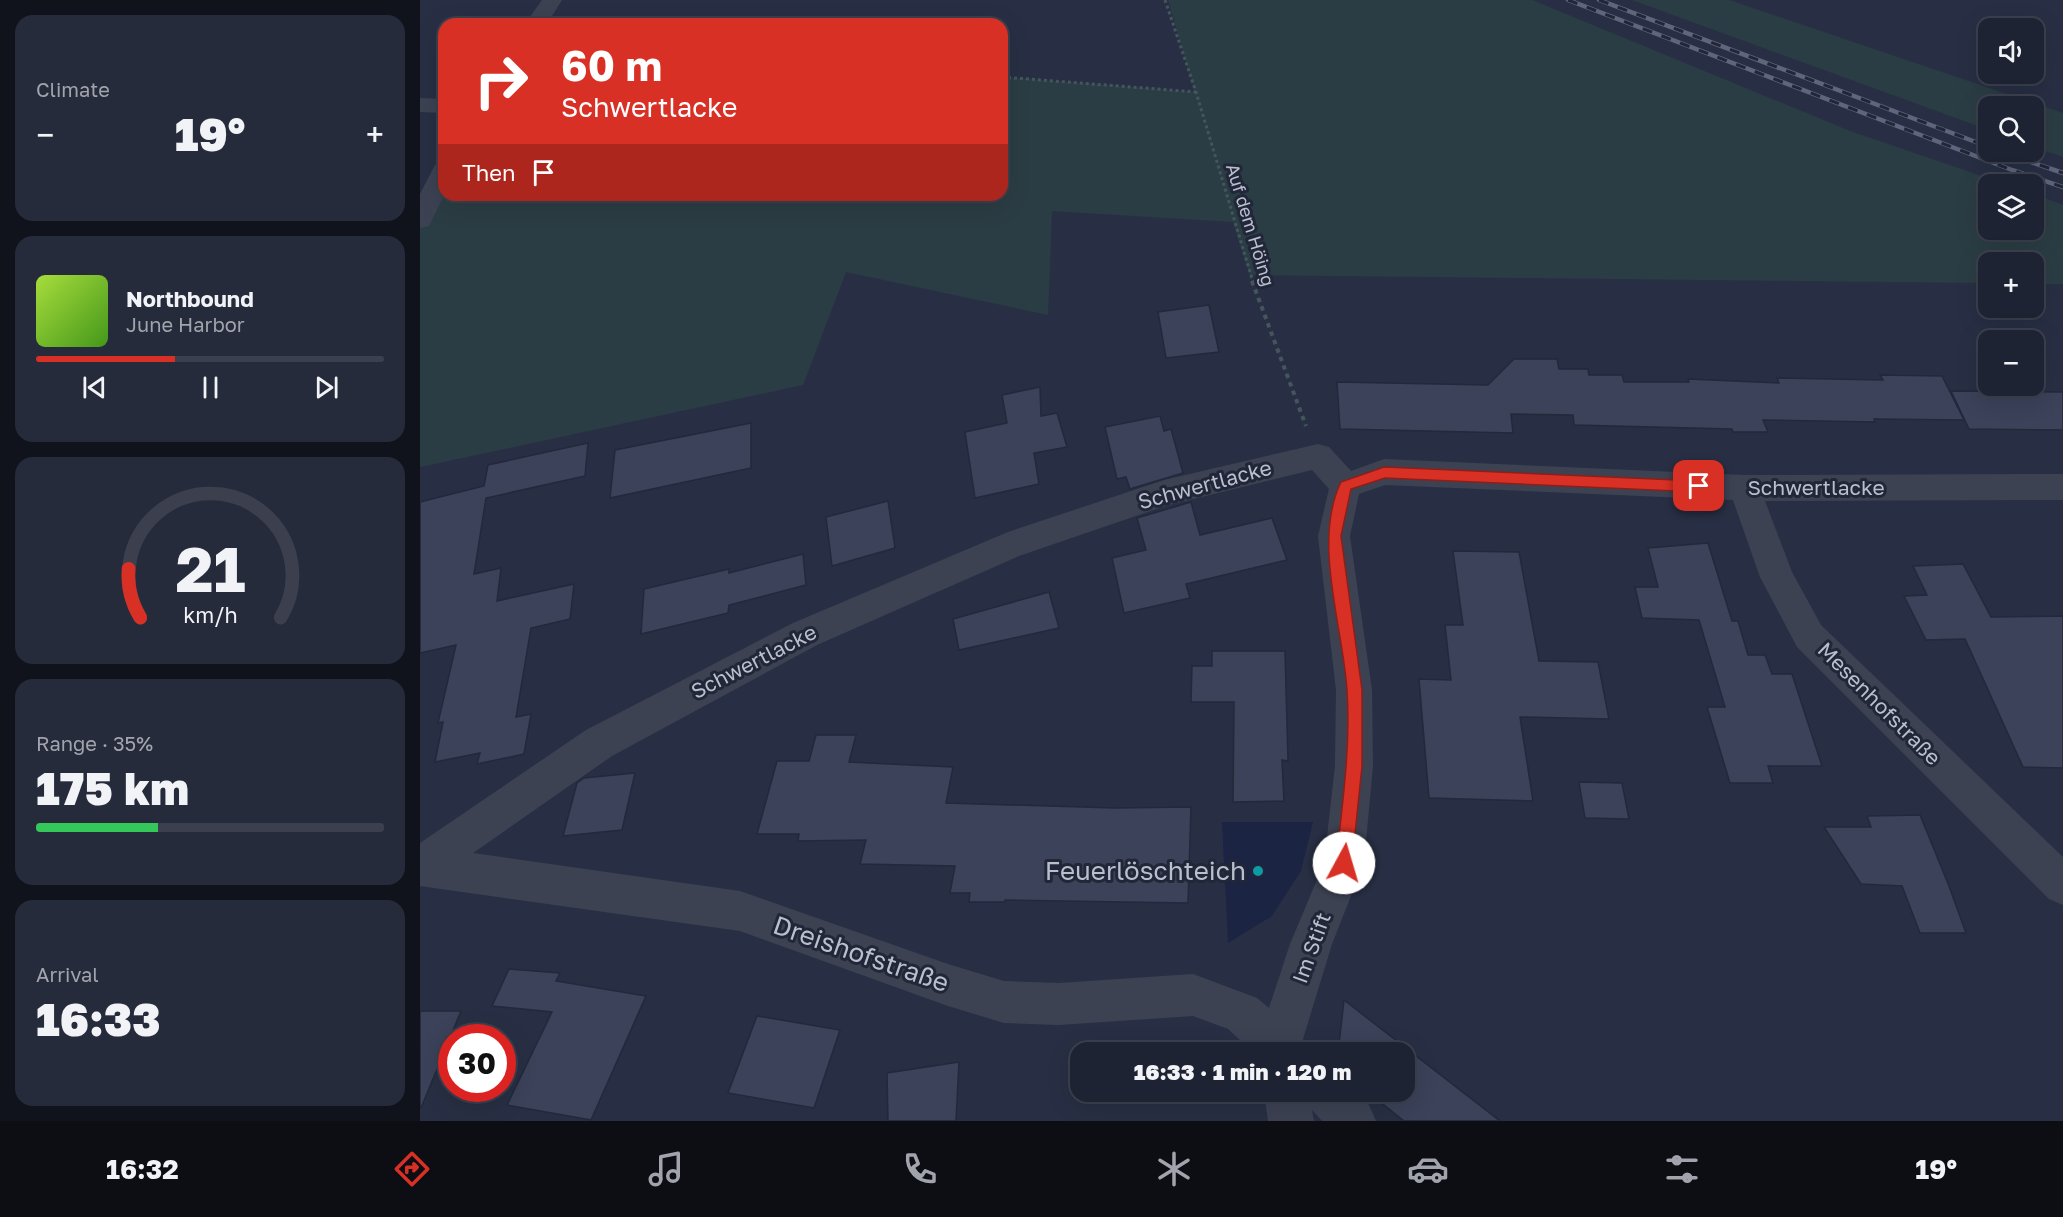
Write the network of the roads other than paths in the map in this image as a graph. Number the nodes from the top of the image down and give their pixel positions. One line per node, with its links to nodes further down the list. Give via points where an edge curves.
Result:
1 (552, 0): 2 (street)
2 (540, 18)
3 (420, 105): 4 (street)
4 (438, 106)
5 (438, 182): 6 (street)
6 (420, 220)
7 (1345, 486): 9 (street, Schwertlacke, via 1384,472); 10 (street, Schwertlacke, via 1318,456 1164,493 1008,546 805,634 599,743); 13 (street, Im Stift, via 1334,536 1354,690 1354,766 1344,863 1311,944)
8 (2063, 487): 9 (street, Schwertlacke)
9 (1744, 488): 11 (street, Mesenhofstraße, via 1777,577 1809,636)
10 (421, 866): 12 (street, Dreishofstraße, via 740,911 1004,1002 1059,1004 1192,995 1242,1013)
11 (2063, 885)
12 (1273, 1042)
13 (1284, 1042)
14 (1288, 1102): 16 (street)
15 (1335, 1102): 17 (street)
16 (1291, 1121)
17 (1353, 1121)

